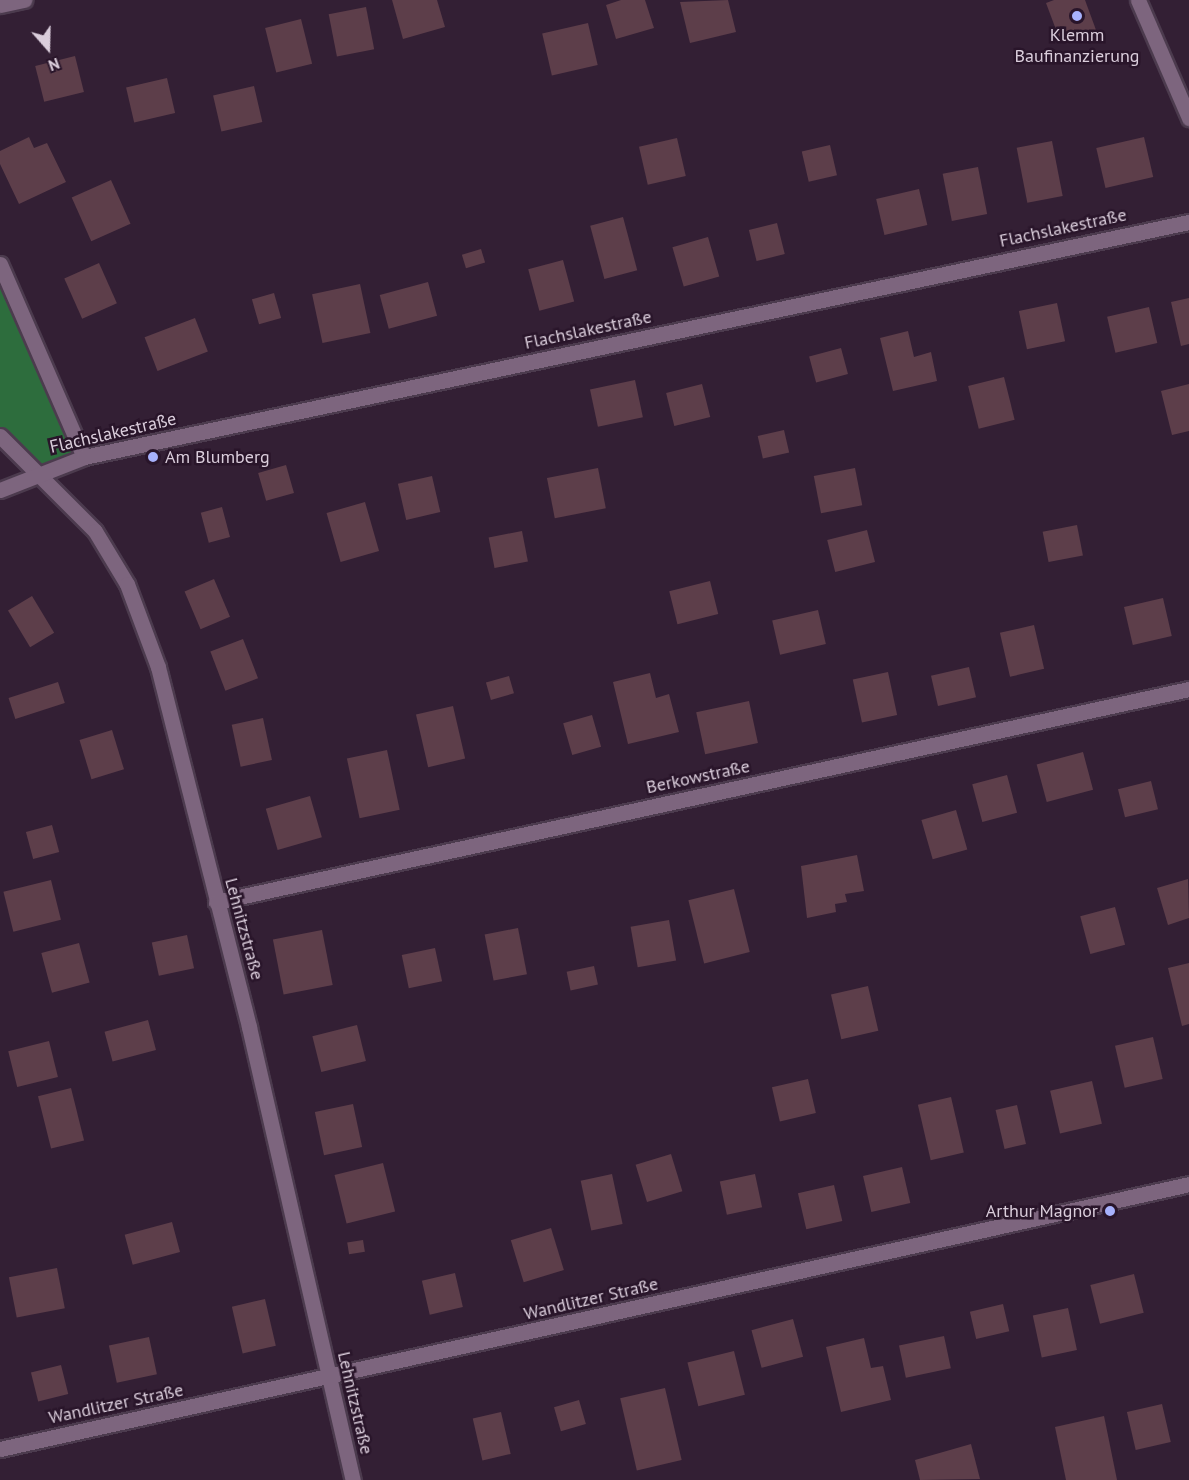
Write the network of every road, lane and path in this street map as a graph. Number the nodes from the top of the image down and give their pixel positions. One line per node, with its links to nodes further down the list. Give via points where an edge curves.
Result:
1 (24, 0): 3 (street)
2 (1138, 0): 4 (street)
3 (0, 5)
4 (1189, 118)
5 (1189, 222): 8 (street, Flachslakestraße)
6 (0, 264): 8 (street)
7 (0, 436): 9 (street, Lehnitzstraße)
8 (84, 457): 9 (street, Flachslakestraße)
9 (37, 472): 10 (street, Flachslakestraße); 12 (street, Lehnitzstraße, via 95,531 136,605 171,713)
10 (0, 490)
11 (1189, 689): 12 (street, Berkowstraße)
12 (216, 902): 14 (street, Lehnitzstraße)
13 (1189, 1184): 14 (street, Wandlitzer Straße)
14 (330, 1378): 15 (street, Wandlitzer Straße); 16 (street, Lehnitzstraße)
15 (0, 1449)
16 (353, 1480)

